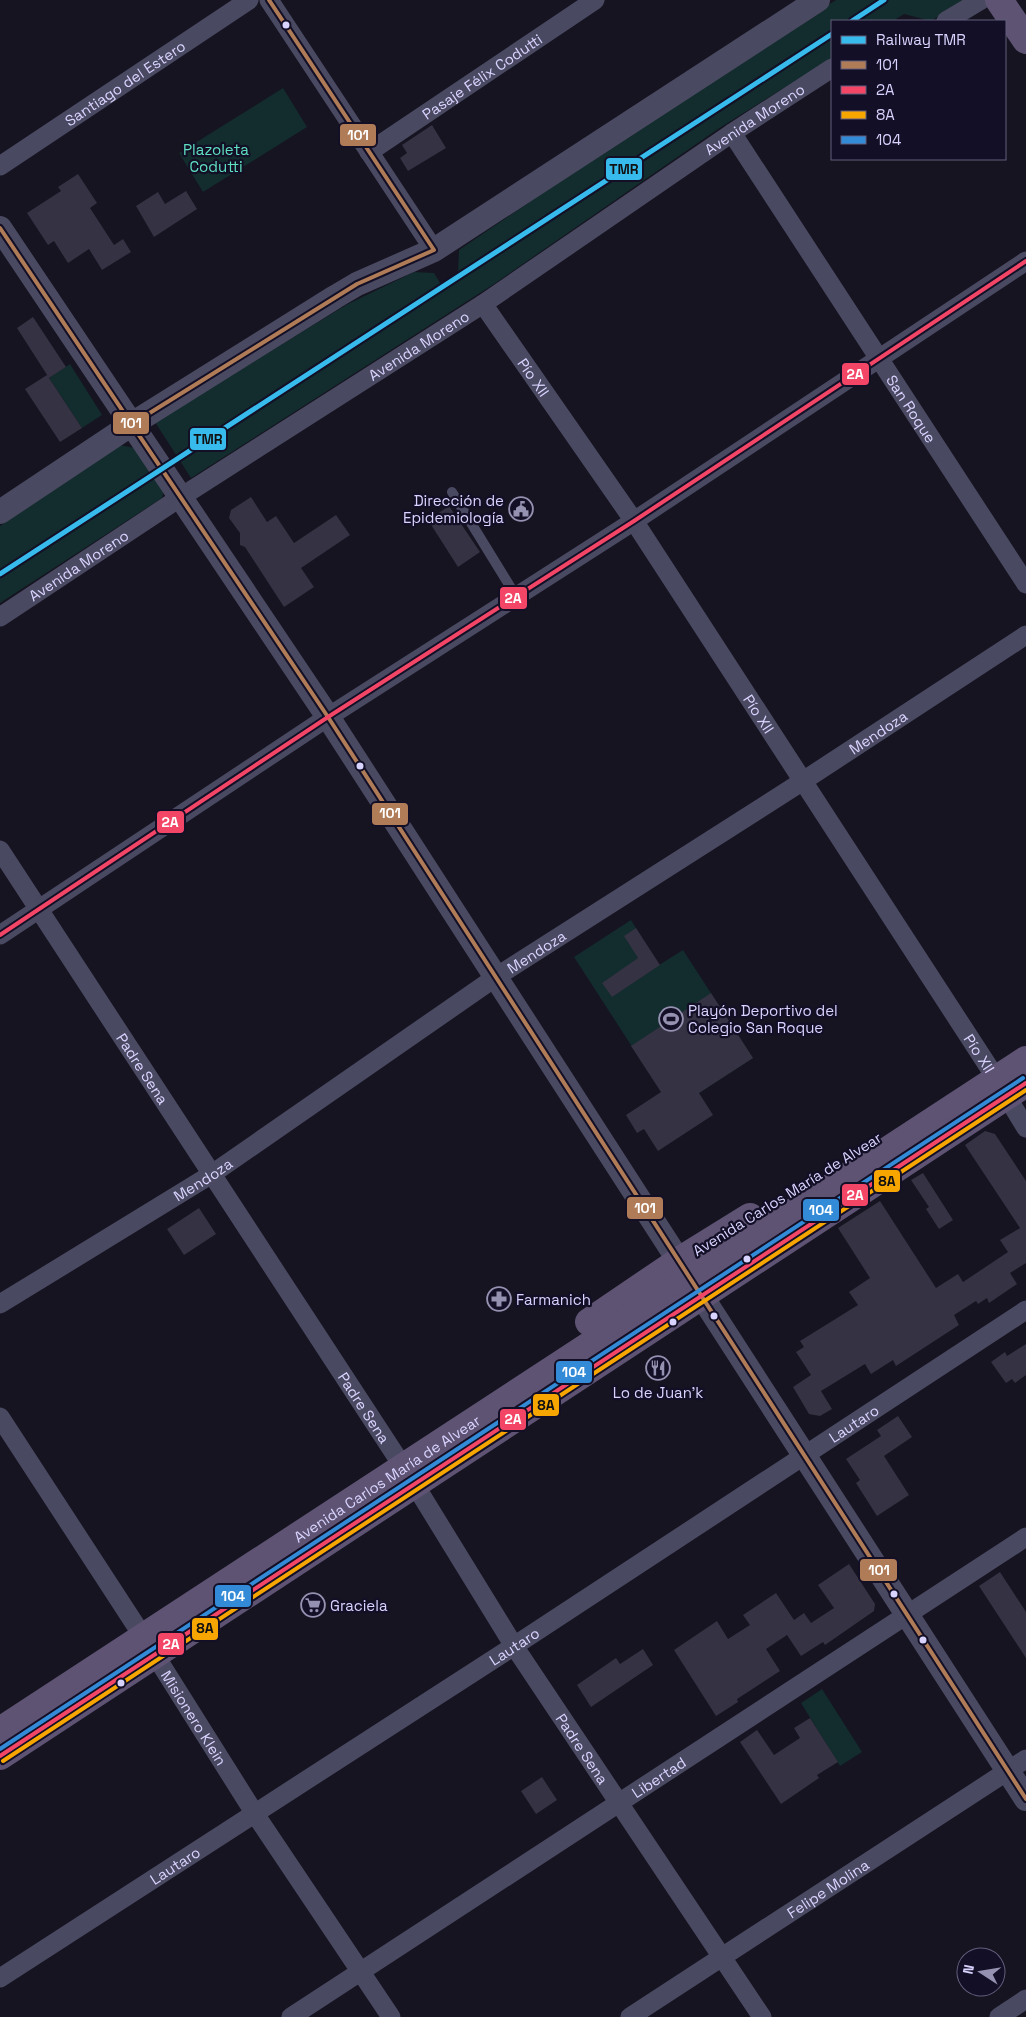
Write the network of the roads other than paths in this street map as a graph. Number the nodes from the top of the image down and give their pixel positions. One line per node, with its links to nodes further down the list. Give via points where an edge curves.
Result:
1 (249, 0): 12 (street, Santiago del Estero)
2 (270, 0): 11 (street)
3 (595, 0): 11 (street, Pasaje Félix Codutti)
4 (818, 0): 14 (street)
5 (981, 0): 7 (street)
6 (999, 0): 8 (main road)
7 (948, 20)
8 (1026, 40)
9 (831, 69): 10 (street, Avenida Moreno)
10 (732, 133): 16 (street, Avenida Moreno); 17 (street, San Roque)
11 (369, 152): 14 (street)
12 (0, 166)
13 (0, 228): 18 (street)
14 (434, 250): 18 (street, via 334,297)
15 (1026, 262): 17 (street)
16 (483, 304): 20 (street, Avenida Moreno); 22 (street, Pío XII)
17 (880, 358): 22 (street); 23 (street, San Roque)
18 (132, 424): 20 (street); 21 (street)
19 (452, 492): 24 (lane)
20 (181, 497): 25 (street, Avenida Moreno); 27 (street)
21 (0, 512)
22 (634, 521): 24 (street); 28 (street, Pío XII)
23 (1026, 584)
24 (516, 596): 27 (street)
25 (0, 617)
26 (1026, 635): 28 (street, Mendoza)
27 (328, 717): 30 (street); 32 (street)
28 (803, 780): 32 (street, Mendoza); 35 (street, Pío XII)
29 (0, 850): 30 (street, Padre Sena)
30 (39, 910): 31 (street); 37 (street, Padre Sena)
31 (0, 935)
32 (496, 977): 37 (street, Mendoza); 38 (street)
33 (1026, 1045): 35 (main road, Avenida Carlos María de Alvear)
34 (1026, 1060): 35 (main road, Avenida Carlos María de Alvear)
35 (1005, 1081): 36 (street, Pío XII); 38 (main road, Avenida Carlos María de Alvear)
36 (1026, 1128)
37 (212, 1174): 39 (street, Mendoza); 43 (street, Padre Sena)
38 (690, 1278): 42 (street); 43 (main road, Avenida Carlos María de Alvear)
39 (0, 1304)
40 (1026, 1310): 42 (street, Lautaro)
41 (0, 1417): 46 (street, Misionero Klein)
42 (804, 1454): 45 (street); 47 (street, Lautaro)
43 (404, 1469): 46 (main road, Avenida Carlos María de Alvear); 47 (street, Padre Sena)
44 (1026, 1537): 45 (street, Libertad)
45 (906, 1614): 51 (street); 53 (street, Libertad)
46 (144, 1639): 48 (main road, Avenida Carlos María de Alvear); 49 (main road, Avenida Carlos María de Alvear); 50 (main road, Avenida Carlos María de Alvear); 54 (street, Misionero Klein)
47 (514, 1646): 53 (street, Padre Sena); 54 (street, Lautaro)
48 (0, 1712)
49 (0, 1731)
50 (0, 1756)
51 (1017, 1765): 52 (street); 55 (street, Felipe Molina)
52 (1026, 1799)
53 (620, 1803): 55 (street, Padre Sena); 56 (street, Libertad)
54 (255, 1814): 56 (street, Misionero Klein); 57 (street, Lautaro)
55 (722, 1957): 61 (street, Felipe Molina); 62 (street, Padre Sena)
56 (362, 1972): 59 (street, Libertad); 60 (street, Misionero Klein)
57 (0, 1978)
58 (1026, 1999): 63 (street)
59 (291, 2017)
60 (391, 2017)
61 (630, 2017)
62 (762, 2017)
63 (999, 2017)

